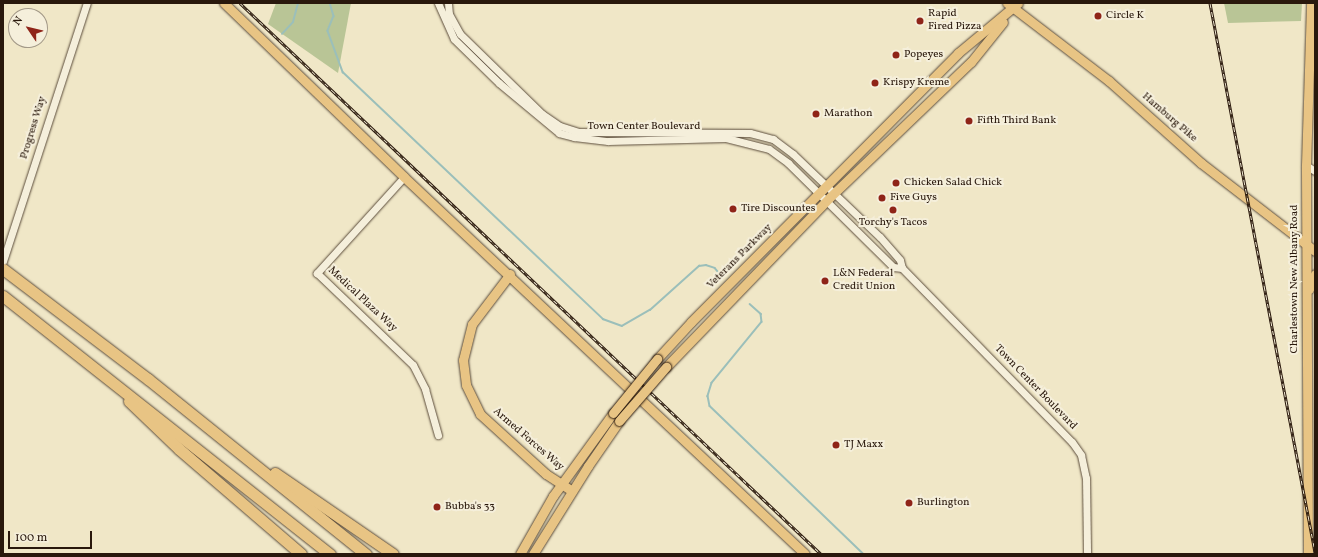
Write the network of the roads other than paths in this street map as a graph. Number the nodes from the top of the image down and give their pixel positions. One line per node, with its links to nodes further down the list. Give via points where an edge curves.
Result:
1 (87, 3): 16 (street, Progress Way)
2 (224, 3): 10 (main road)
3 (438, 3): 13 (street, Town Center Boulevard, via 454,39 499,83 559,133 574,138 608,141 726,138 759,146 769,149 788,163)
4 (448, 3): 11 (street, Town Center Boulevard, via 449,14 460,34 537,109 560,126 578,132 750,133 774,139 794,154)
5 (1310, 3): 7 (main road, Charlestown New Albany Road)
6 (1013, 5): 11 (main road, Veterans Parkway, via 958,53); 12 (main road, Veterans Parkway, via 972,62); 14 (main road, Hamburg Pike, via 1109,81 1201,163)
7 (1311, 100): 8 (main road, Charlestown New Albany Road)
8 (1306, 164): 9 (street); 14 (main road, Charlestown New Albany Road)
9 (1315, 171)
10 (404, 177): 19 (main road); 26 (street, Medical Plaza Way, via 317,273 413,365 425,389)
11 (827, 186): 12 (street, Town Center Boulevard); 13 (main road, Veterans Parkway)
12 (834, 194): 13 (main road, Veterans Parkway); 17 (street, Town Center Boulevard, via 880,237 900,260)
13 (822, 198): 17 (street, Town Center Boulevard, via 893,267); 27 (main road, Veterans Parkway, bridge, via 691,322 613,413); 28 (main road, Veterans Parkway, bridge, via 619,421)
14 (1306, 245): 15 (main road, Hamburg Pike); 21 (main road, Charlestown New Albany Road)
15 (1315, 251)
16 (3, 261)
17 (902, 268): 36 (street, Town Center Boulevard, via 1046,414 1081,455 1086,478)
18 (3, 269): 24 (highway)
19 (510, 274): 27 (main road, Armed Forces Way, via 472,324 463,360 466,385 480,414 508,441); 35 (main road)
20 (1315, 274): 21 (main road)
21 (1307, 294): 25 (main road, Charlestown New Albany Road)
22 (3, 296): 23 (highway)
23 (76, 351): 29 (highway, via 179,449); 30 (highway)
24 (190, 413): 31 (highway); 32 (highway)
25 (1311, 414): 37 (main road, Charlestown New Albany Road)
26 (438, 434)
27 (562, 484): 28 (main road, Armed Forces Way); 33 (main road, Veterans Parkway)
28 (572, 491): 34 (main road, Veterans Parkway)
29 (301, 554)
30 (330, 554)
31 (366, 554)
32 (393, 554)
33 (520, 554)
34 (533, 554)
35 (805, 554)
36 (1087, 554)
37 (1308, 554)

